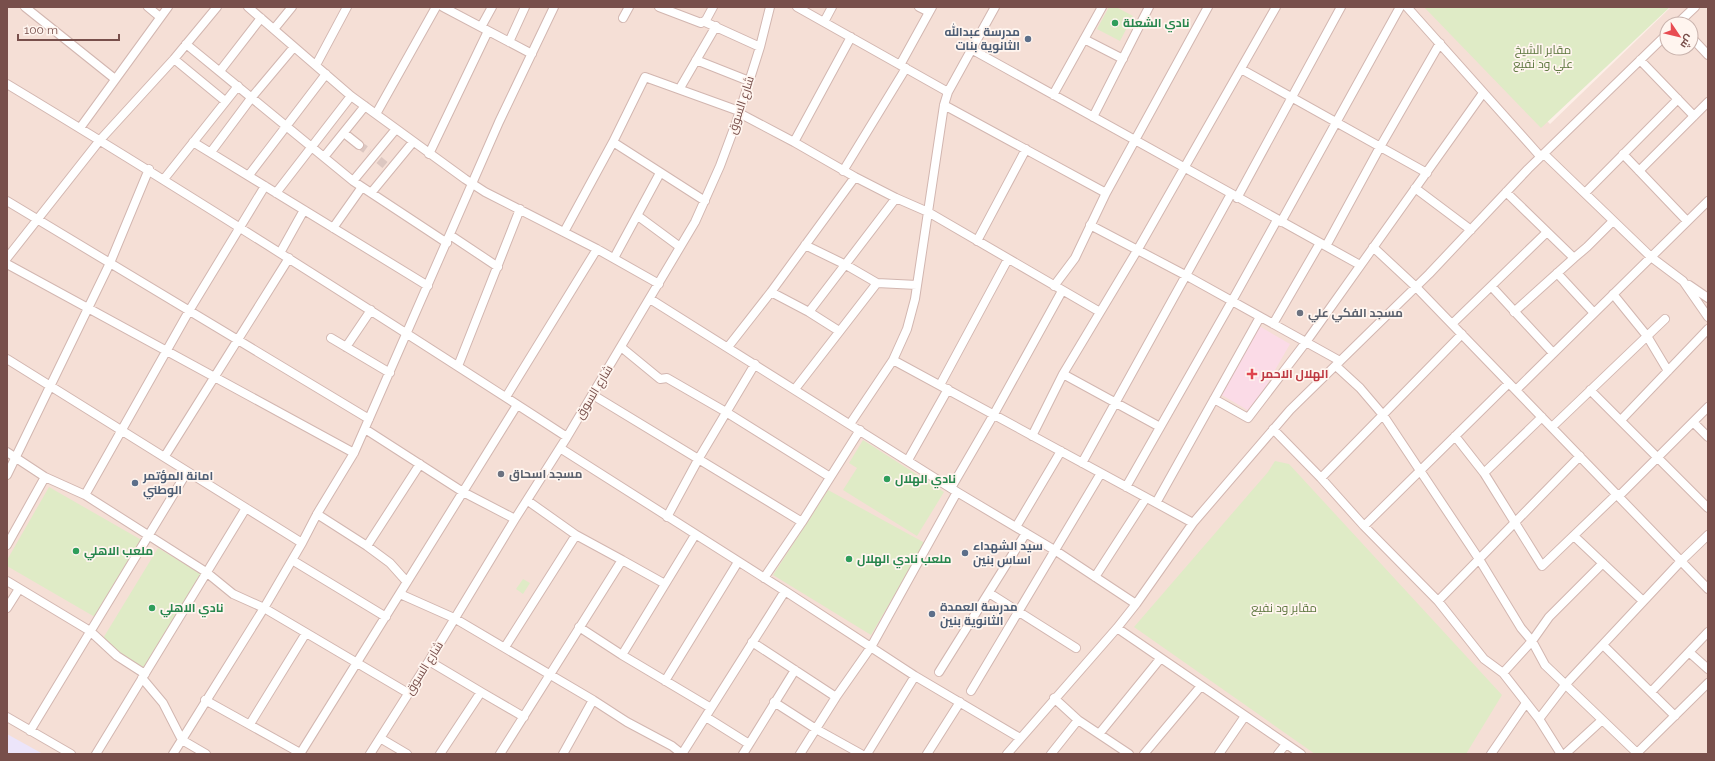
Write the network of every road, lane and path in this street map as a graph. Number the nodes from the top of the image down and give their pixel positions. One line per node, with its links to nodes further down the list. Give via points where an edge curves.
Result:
1 (25, 7): 60 (street)
2 (148, 7): 31 (street)
3 (168, 7): 31 (street)
4 (218, 7): 44 (street)
5 (248, 7): 32 (street)
6 (292, 7): 37 (street)
7 (347, 7): 55 (street)
8 (436, 7): 77 (street)
9 (492, 7): 38 (street)
10 (524, 7): 41 (street)
11 (629, 7): 33 (street)
12 (659, 7): 34 (street, via 699,23)
13 (712, 7): 34 (street)
14 (770, 7): 47 (street, شارع السوق)
15 (796, 7): 35 (street)
16 (832, 7): 35 (street)
17 (919, 7): 29 (street)
18 (995, 7): 48 (street)
19 (1102, 7): 40 (street)
20 (1150, 7): 52 (street)
21 (1208, 7): 86 (street)
22 (1276, 7): 57 (street)
23 (1341, 7): 70 (street)
24 (1400, 7): 80 (street)
25 (1407, 7): 43 (street)
26 (1694, 7): 30 (street)
27 (447, 8): 38 (street)
28 (551, 8): 49 (street)
29 (930, 10): 56 (street)
30 (1686, 16)
31 (160, 17): 60 (street)
32 (261, 18): 37 (street); 58 (street)
33 (623, 18)
34 (705, 22): 36 (street)
35 (824, 22): 39 (street)
36 (716, 26): 47 (street); 53 (street)
37 (274, 29): 46 (street)
38 (485, 29): 41 (street); 96 (street)
39 (851, 37): 56 (street); 90 (street)
40 (1084, 39): 52 (street); 67 (street)
41 (509, 42): 49 (street)
42 (1659, 42): 54 (street)
43 (1440, 43): 66 (street); 93 (street)
44 (186, 44): 51 (street); 58 (street)
45 (1699, 45): 50 (street)
46 (294, 47): 55 (street); 69 (street)
47 (760, 47): 61 (street, شارع السوق)
48 (971, 49): 65 (street); 67 (street)
49 (532, 54): 111 (street)
50 (1708, 54)
51 (174, 59): 72 (street); 85 (street)
52 (1123, 59): 79 (street)
53 (696, 60): 61 (street); 64 (street)
54 (1640, 60): 71 (street); 98 (street)
55 (316, 65): 59 (street)
56 (903, 66): 65 (street); 103 (street)
57 (1241, 69): 70 (street); 101 (street)
58 (220, 71): 63 (street)
59 (326, 74): 68 (street); 81 (street)
60 (115, 79): 82 (street)
61 (749, 81): 76 (street, شارع السوق)
62 (7, 84): 82 (street)
63 (238, 86): 69 (street); 72 (street)
64 (680, 88): 76 (street); 89 (street, via 645,77)
65 (948, 92): 74 (street)
66 (1483, 93): 98 (street); 106 (street)
67 (1052, 95): 79 (street)
68 (351, 96): 75 (street); 92 (street)
69 (252, 98): 81 (street); 95 (street)
70 (1292, 98): 80 (street); 120 (street)
71 (1678, 99): 78 (street); 97 (street)
72 (225, 101): 87 (street)
73 (1708, 102): 78 (street)
74 (944, 105): 94 (street); 127 (street)
75 (365, 106): 77 (street); 84 (street)
76 (739, 112): 90 (street); 123 (street, شارع السوق)
77 (376, 114): 83 (street)
78 (1694, 116): 104 (street)
79 (1093, 117): 86 (street)
80 (1336, 122): 93 (street); 130 (street)
81 (286, 126): 92 (street); 107 (street)
82 (80, 128): 85 (street)
83 (396, 129): 88 (street); 100 (street)
84 (344, 133): 91 (street); 99 (street)
85 (100, 140): 102 (street); 129 (street)
86 (1134, 140): 101 (street); 118 (street)
87 (193, 142): 95 (street); 109 (street)
88 (413, 142): 96 (street); 100 (street)
89 (613, 142): 105 (street); 137 (street)
90 (794, 142): 103 (street)
91 (359, 145)
92 (311, 147): 99 (street); 116 (street)
93 (1380, 147): 106 (street); 142 (street)
94 (1026, 149): 118 (street); 140 (street)
95 (211, 152): 107 (street)
96 (429, 154): 111 (street)
97 (1623, 154): 104 (street); 119 (street)
98 (1542, 155): 115 (street); 119 (street)
99 (324, 157): 110 (street)
100 (379, 160): 110 (street); 117 (street)
101 (1184, 168): 120 (street); 146 (street)
102 (149, 169): 109 (street); 155 (street)
103 (843, 171): 108 (street)
104 (1639, 171): 132 (street)
105 (660, 173): 123 (street); 128 (street)
106 (1427, 173): 114 (street)
107 (249, 175): 112 (street)
108 (854, 177): 121 (street); 141 (street)
109 (164, 179): 134 (street)
110 (352, 181): 113 (street)
111 (472, 184): 125 (street); 139 (street)
112 (265, 186): 116 (street); 134 (street)
113 (362, 188): 117 (street); 135 (street)
114 (1415, 188): 136 (street); 144 (street)
115 (1506, 192): 136 (street); 138 (street)
116 (276, 193): 126 (street)
117 (370, 193): 139 (street)
118 (1106, 193): 133 (street)
119 (1585, 193): 131 (street)
120 (1234, 196): 130 (street); 160 (street)
121 (896, 198): 127 (street); 156 (street)
122 (7, 201): 129 (street)
123 (705, 201): 143 (street, شارع السوق)
124 (1708, 201): 132 (street)
125 (520, 209): 137 (street); 158 (street)
126 (304, 210): 135 (street); 147 (street)
127 (928, 212): 140 (street); 164 (street)
128 (638, 216): 143 (street); 151 (street)
129 (37, 220): 149 (street); 155 (street)
130 (1279, 221): 142 (street); 174 (street)
131 (1613, 221): 148 (street); 152 (street)
132 (1687, 221): 148 (street)
133 (1090, 225): 146 (street); 166 (street, via 1075,258)
134 (240, 227): 147 (street); 177 (street)
135 (333, 228): 165 (street)
136 (1470, 230): 167 (street)
137 (564, 232): 145 (street)
138 (1546, 232): 152 (street); 168 (street)
139 (448, 239): 158 (street); 165 (street)
140 (978, 241): 153 (street)
141 (805, 245): 156 (street); 170 (street)
142 (1323, 245): 157 (street); 185 (street)
143 (680, 247): 163 (street, شارع السوق)
144 (1373, 247): 157 (street); 167 (street)
145 (597, 249): 151 (street); 217 (street)
146 (1138, 249): 160 (street); 179 (street)
147 (280, 253): 150 (street)
148 (1651, 257): 161 (street); 171 (street)
149 (7, 258)
150 (289, 258): 176 (street); 193 (street)
151 (614, 258): 163 (street)
152 (1574, 258): 159 (street)
153 (1008, 259): 166 (street); 210 (street)
154 (7, 264): 175 (street)
155 (110, 264): 175 (street); 177 (street)
156 (846, 265): 162 (street); 178 (street)
157 (1360, 265): 194 (street)
158 (498, 267): 204 (street)
159 (1557, 273): 180 (street); 181 (street)
160 (1187, 276): 174 (street); 219 (street)
161 (1683, 281): 173 (street); 183 (street)
162 (877, 283): 164 (street); 188 (street)
163 (659, 284): 172 (street, شارع السوق)
164 (917, 285): 201 (street, via 907,329)
165 (428, 286): 189 (street)
166 (1054, 286): 169 (street)
167 (1416, 287): 186 (street); 202 (street)
168 (1492, 287): 180 (street); 186 (street)
169 (1062, 291): 179 (street); 223 (street)
170 (771, 292): 178 (street); 197 (street)
171 (1613, 294): 181 (street); 191 (street)
172 (650, 298): 196 (street, شارع السوق); 197 (street)
173 (1708, 298)
174 (1232, 302): 182 (street); 230 (street)
175 (88, 307): 198 (street); 211 (street)
176 (371, 310): 189 (street); 195 (street)
177 (189, 311): 193 (street); 198 (street)
178 (809, 312): 188 (street)
179 (1100, 312): 207 (street)
180 (1514, 312): 199 (street)
181 (1594, 313): 199 (street)
182 (1260, 316): 185 (street); 218 (street)
183 (1708, 317)
184 (1665, 319): 191 (street)
185 (1273, 324): 194 (street)
186 (1452, 324): 190 (street)
187 (1708, 328): 205 (street)
188 (840, 331): 212 (street)
189 (407, 333): 204 (street); 206 (street)
190 (1462, 334): 209 (street); 224 (street)
191 (1647, 336): 205 (street); 215 (street)
192 (331, 338): 195 (street)
193 (237, 340): 208 (street); 226 (street)
194 (1306, 342): 202 (street); 218 (street, via 1248,418)
195 (346, 347): 206 (street)
196 (621, 347): 216 (street, شارع السوق); 222 (street, via 660,379 667,378)
197 (728, 347): 203 (street)
198 (167, 351): 208 (street); 235 (street)
199 (1553, 353): 214 (street)
200 (7, 359): 211 (street)
201 (893, 360): 210 (street); 229 (street)
202 (1338, 363): 224 (street); 233 (street)
203 (755, 364): 212 (street); 222 (street)
204 (458, 366): 217 (street)
205 (1668, 371): 227 (street)
206 (390, 373): 226 (street)
207 (1063, 374): 219 (street); 236 (street)
208 (213, 378): 243 (street); 244 (street)
209 (1509, 383): 214 (street); 237 (street)
210 (940, 384): 213 (street)
211 (51, 387): 235 (street); 247 (street)
212 (795, 389): 229 (street)
213 (948, 389): 223 (street); 249 (street)
214 (1516, 390): 225 (street)
215 (1590, 390): 227 (street); 231 (street)
216 (593, 394): 238 (street, شارع السوق); 248 (street)
217 (506, 398): 220 (street)
218 (1214, 399): 267 (street)
219 (1114, 403): 230 (street); 250 (street)
220 (517, 404): 238 (street); 262 (street)
221 (1708, 407): 228 (street)
222 (726, 412): 248 (street); 258 (street)
223 (994, 414): 236 (street); 261 (street)
224 (1383, 415): 252 (street); 259 (street)
225 (1542, 417): 231 (street); 254 (street)
226 (369, 419): 232 (street)
227 (1621, 420): 246 (street)
228 (1693, 422): 239 (street); 246 (street)
229 (850, 424): 234 (street)
230 (1160, 427): 260 (street)
231 (1552, 427): 245 (street)
232 (365, 429): 243 (street); 251 (street)
233 (1273, 429): 259 (street); 274 (street)
234 (860, 430): 249 (street); 258 (street)
235 (121, 431): 244 (street); 263 (street)
236 (1032, 436): 241 (street)
237 (1455, 436): 252 (street); 254 (street)
238 (567, 437): 240 (street, شارع السوق)
239 (1708, 437)
240 (560, 448): 266 (street, شارع السوق); 271 (street)
241 (1061, 451): 250 (street); 277 (street)
242 (7, 452): 247 (street)
243 (354, 453): 270 (street)
244 (165, 456): 253 (street)
245 (1580, 456): 264 (street); 275 (street)
246 (1658, 457): 264 (street); 269 (street)
247 (16, 458): 256 (street); 257 (street)
248 (699, 458): 271 (street); 273 (street)
249 (908, 460): 261 (street)
250 (1082, 463): 255 (street)
251 (420, 464): 262 (street); 286 (street)
252 (1420, 471): 276 (street); 288 (street)
253 (188, 472): 268 (street); 279 (street)
254 (1484, 473): 275 (street)
255 (1102, 474): 260 (street); 287 (street)
256 (7, 475)
257 (46, 477): 263 (street); 285 (street)
258 (830, 477): 273 (street)
259 (1321, 478): 276 (street)
260 (1126, 487): 265 (street)
261 (954, 490): 277 (street); 322 (street)
262 (463, 492): 272 (street); 298 (street)
263 (85, 495): 279 (street)
264 (1618, 495): 283 (street); 291 (street)
265 (1146, 498): 267 (street); 295 (street)
266 (528, 501): 272 (street, شارع السوق); 280 (street)
267 (1156, 503): 274 (street)
268 (246, 508): 284 (street); 294 (street)
269 (1708, 508)
270 (317, 514): 284 (street); 286 (street)
271 (667, 517): 281 (street)
272 (515, 519): 312 (street, شارع السوق)
273 (802, 522): 296 (street)
274 (1193, 523): 307 (street)
275 (1515, 523): 283 (street, via 1542,566); 288 (street)
276 (1364, 526): 305 (street)
277 (1016, 527): 278 (street)
278 (1026, 533): 287 (street); 303 (street)
279 (149, 535): 294 (street); 315 (street)
280 (576, 535): 290 (street); 321 (street)
281 (695, 535): 292 (street); 299 (street)
282 (1708, 535): 291 (street)
283 (1574, 536): 293 (street)
284 (302, 543): 289 (street)
285 (7, 545)
286 (367, 546): 298 (street, via 390,563)
287 (1056, 551): 295 (street); 310 (street)
288 (1479, 559): 305 (street); 318 (street, via 1521,628)
289 (292, 560): 309 (street); 311 (street)
290 (622, 560): 299 (street); 313 (street)
291 (1681, 561): 300 (street); 306 (street)
292 (738, 562): 296 (street); 336 (street)
293 (1603, 563): 306 (street); 318 (street, via 1549,617)
294 (206, 572): 309 (street, via 233,594); 334 (street)
295 (1095, 577): 307 (street)
296 (764, 578): 302 (street)
297 (7, 581): 301 (street)
298 (407, 582): 304 (street)
299 (665, 584): 325 (street)
300 (1708, 588)
301 (19, 589): 308 (street); 315 (street)
302 (785, 591): 319 (street); 322 (street)
303 (989, 593): 310 (street); 331 (street)
304 (400, 594): 311 (street); 312 (street)
305 (1438, 601): 332 (street, via 1484,659)
306 (1643, 601): 320 (street)
307 (1136, 604): 314 (street)
308 (7, 608)
309 (264, 608): 316 (street); 346 (street)
310 (1019, 613): 323 (street); 340 (street)
311 (386, 617): 328 (street)
312 (454, 618): 321 (street); 327 (street, شارع السوق)
313 (580, 627): 325 (street); 333 (street)
314 (1116, 628): 326 (street); 345 (street)
315 (90, 632): 334 (street); 362 (street)
316 (306, 632): 328 (street); 360 (street)
317 (1708, 632): 324 (street)
318 (1532, 640): 332 (street); 338 (street, via 1545,665)
319 (752, 642): 330 (street); 351 (street)
320 (1602, 645): 338 (street); 342 (street)
321 (505, 647): 333 (street)
322 (870, 647): 335 (street); 344 (street)
323 (1076, 648)
324 (1689, 652): 329 (street); 342 (street)
325 (622, 655): 336 (street)
326 (1160, 659): 339 (street); 363 (street)
327 (429, 661): 341 (street); 343 (street, شارع السوق)
328 (357, 662): 343 (street); 374 (street)
329 (1708, 669)
330 (795, 670): 344 (street); 348 (street)
331 (939, 672)
332 (1503, 673): 350 (street)
333 (551, 674): 347 (street); 355 (street)
334 (143, 676): 366 (street, via 163,703); 371 (street)
335 (915, 676): 349 (street); 384 (street)
336 (665, 681): 351 (street)
337 (1708, 683): 353 (street)
338 (1565, 685): 357 (street); 359 (street)
339 (1201, 686): 352 (street); 388 (street)
340 (971, 691)
341 (481, 692): 355 (street); 377 (street)
342 (1651, 692): 353 (street)
343 (408, 693): 364 (street, شارع السوق)
344 (836, 696): 361 (street)
345 (1054, 698): 358 (street); 365 (street)
346 (205, 700): 360 (street); 366 (street)
347 (593, 700): 379 (street); 380 (street)
348 (774, 702): 361 (street); 367 (street)
349 (960, 702): 365 (street); 385 (street)
350 (1526, 703): 357 (street); 392 (street)
351 (712, 708): 356 (street)
352 (1245, 716): 368 (street); 389 (street)
353 (1675, 716): 395 (street)
354 (7, 717): 362 (street)
355 (524, 717): 378 (street)
356 (706, 717): 367 (street); 380 (street)
357 (1539, 719): 393 (street)
358 (1078, 720): 363 (street); 387 (street)
359 (1601, 721): 394 (street); 395 (street)
360 (250, 724): 374 (street)
361 (816, 729): 382 (street); 383 (street)
362 (30, 731): 370 (street)
363 (1099, 734): 369 (street)
364 (380, 738): 375 (street, شارع السوق); 376 (street)
365 (1020, 738): 386 (street)
366 (182, 740): 372 (street); 373 (street)
367 (749, 744): 381 (street)
368 (1286, 744): 390 (street); 391 (street)
369 (1123, 752)
370 (71, 754)
371 (96, 754)
372 (173, 754)
373 (206, 754)
374 (301, 754)
375 (370, 754)
376 (406, 754)
377 (440, 754)
378 (500, 754)
379 (563, 754)
380 (682, 754)
381 (742, 754)
382 (800, 754)
383 (861, 754)
384 (867, 754)
385 (927, 754)
386 (1007, 754)
387 (1050, 754)
388 (1144, 754)
389 (1219, 754)
390 (1278, 754)
391 (1301, 754)
392 (1491, 754)
393 (1561, 754)
394 (1565, 754)
395 (1637, 754)

